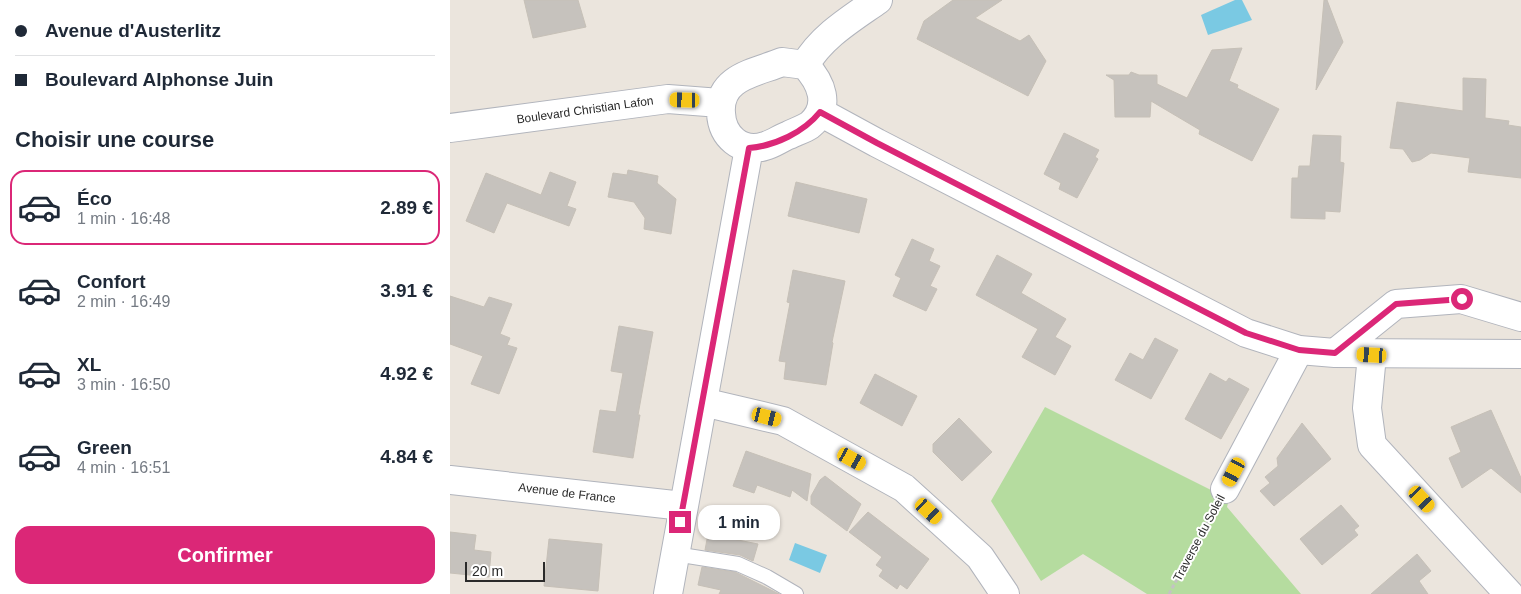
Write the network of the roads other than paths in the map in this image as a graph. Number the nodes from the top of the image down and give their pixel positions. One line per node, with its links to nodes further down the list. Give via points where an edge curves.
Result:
1 (878, 0): 2 (street, via 838,27)
2 (805, 65): 3 (street, via 782,62 733,81 724,91); 4 (street, via 817,78 823,96)
3 (720, 103): 5 (street, Boulevard Christian Lafon, via 668,100); 6 (street, via 725,132 735,143)
4 (820, 112): 6 (street, via 809,125 764,147); 9 (street, via 1246,333)
5 (450, 128)
6 (749, 148): 12 (street)
7 (1521, 317): 10 (street, via 1462,299 1396,304)
8 (1519, 346): 11 (street)
9 (1299, 350): 10 (street); 14 (street, Traverse du Soleil)
10 (1335, 353): 11 (street)
11 (1372, 355): 20 (street, via 1367,408 1372,445)
12 (703, 402): 15 (street); 19 (street, via 783,421 904,488 980,557)
13 (450, 480): 15 (street, Avenue de France)
14 (1225, 489)
15 (683, 506): 16 (street)
16 (675, 554): 17 (street); 18 (lane, via 738,564)
17 (668, 594)
18 (796, 594)
19 (1005, 594)
20 (1510, 594)

